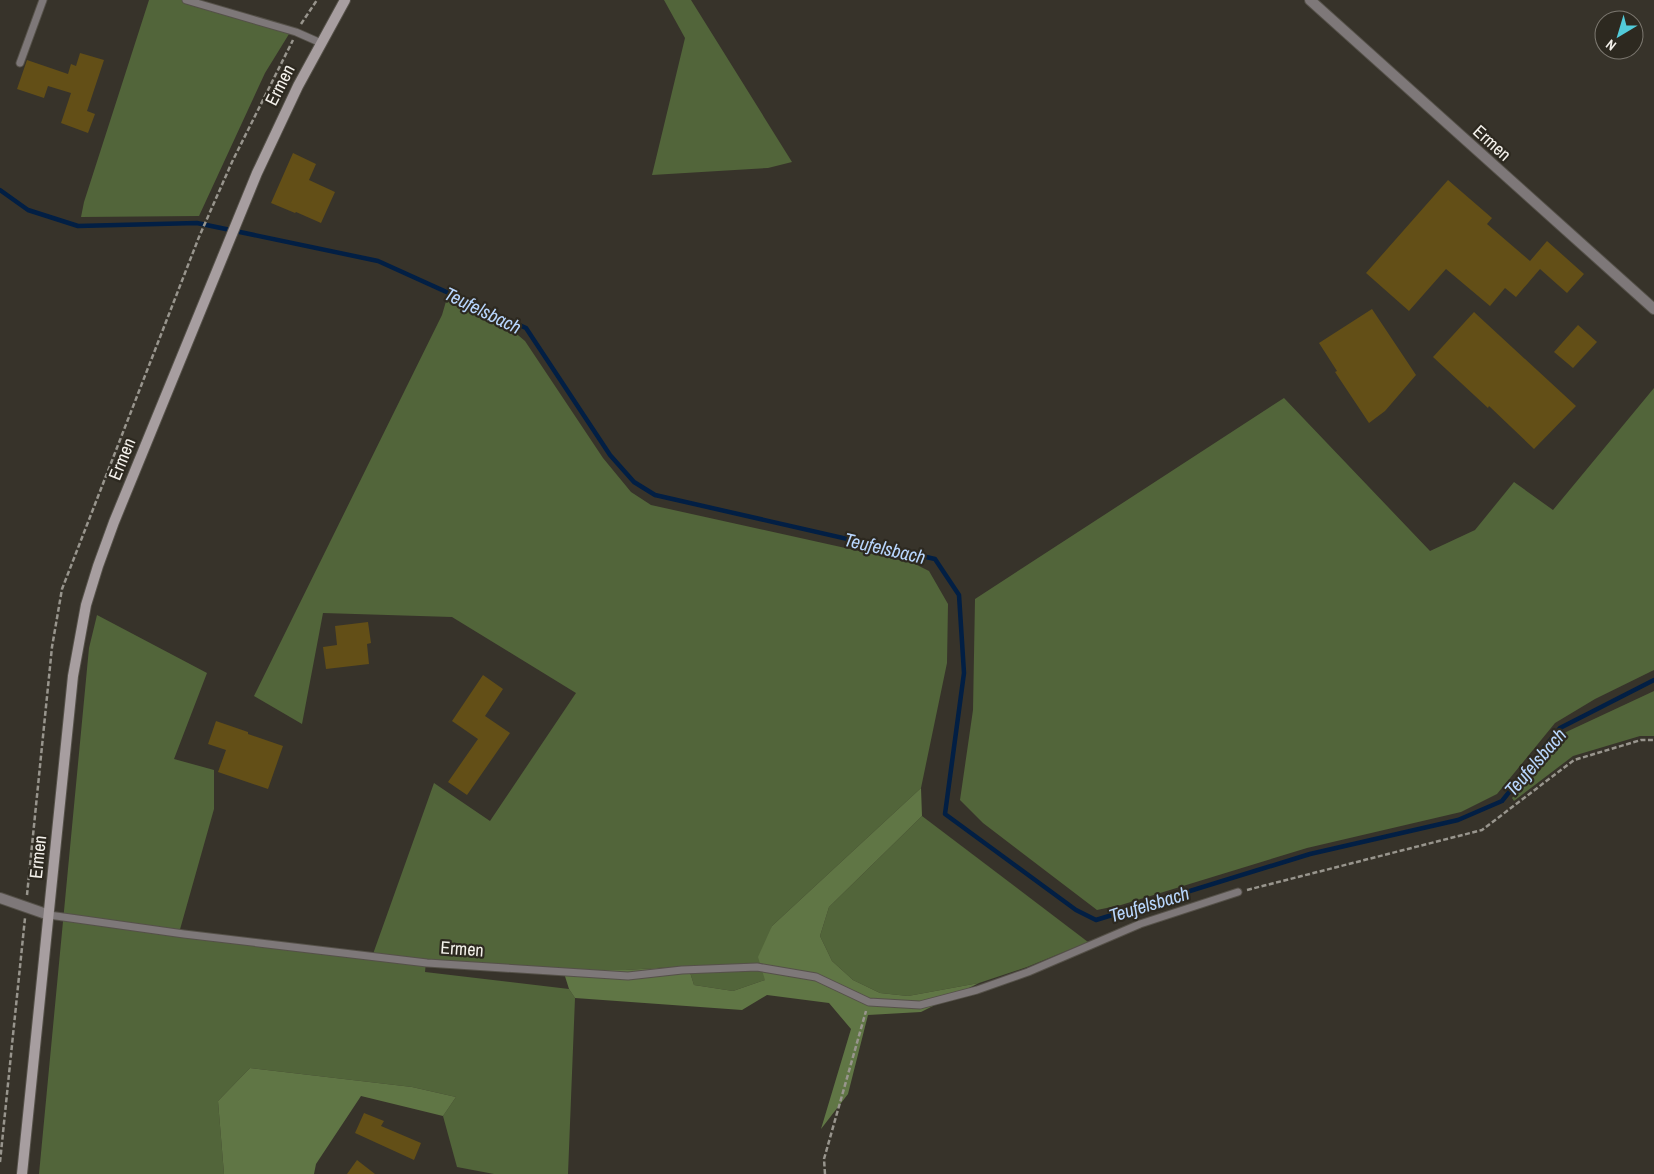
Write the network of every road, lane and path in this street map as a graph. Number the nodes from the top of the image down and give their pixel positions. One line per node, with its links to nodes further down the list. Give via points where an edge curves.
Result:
1 (43, 0): 8 (lane)
2 (186, 0): 6 (lane)
3 (317, 0): 6 (path)
4 (345, 0): 7 (main road, Ermen)
5 (1310, 0): 10 (street, Ermen)
6 (296, 32): 7 (lane); 9 (path)
7 (321, 43): 15 (main road, Ermen, via 278,126 226,247 98,566 86,605 73,676)
8 (20, 63)
9 (199, 237)
10 (1654, 309)
11 (1654, 740): 12 (path, via 1641,740 1574,760 1482,830)
12 (1238, 892): 16 (lane, via 1140,924 1028,972 976,990 920,1005)
13 (0, 898): 14 (street, Ermen)
14 (26, 908): 15 (street, Ermen); 17 (path)
15 (49, 915): 16 (lane, Ermen, via 427,963 628,976 757,967 816,977); 18 (main road, Ermen)
16 (869, 1002): 19 (path, via 824,1158)
17 (0, 1162)
18 (22, 1174)
19 (824, 1174)

